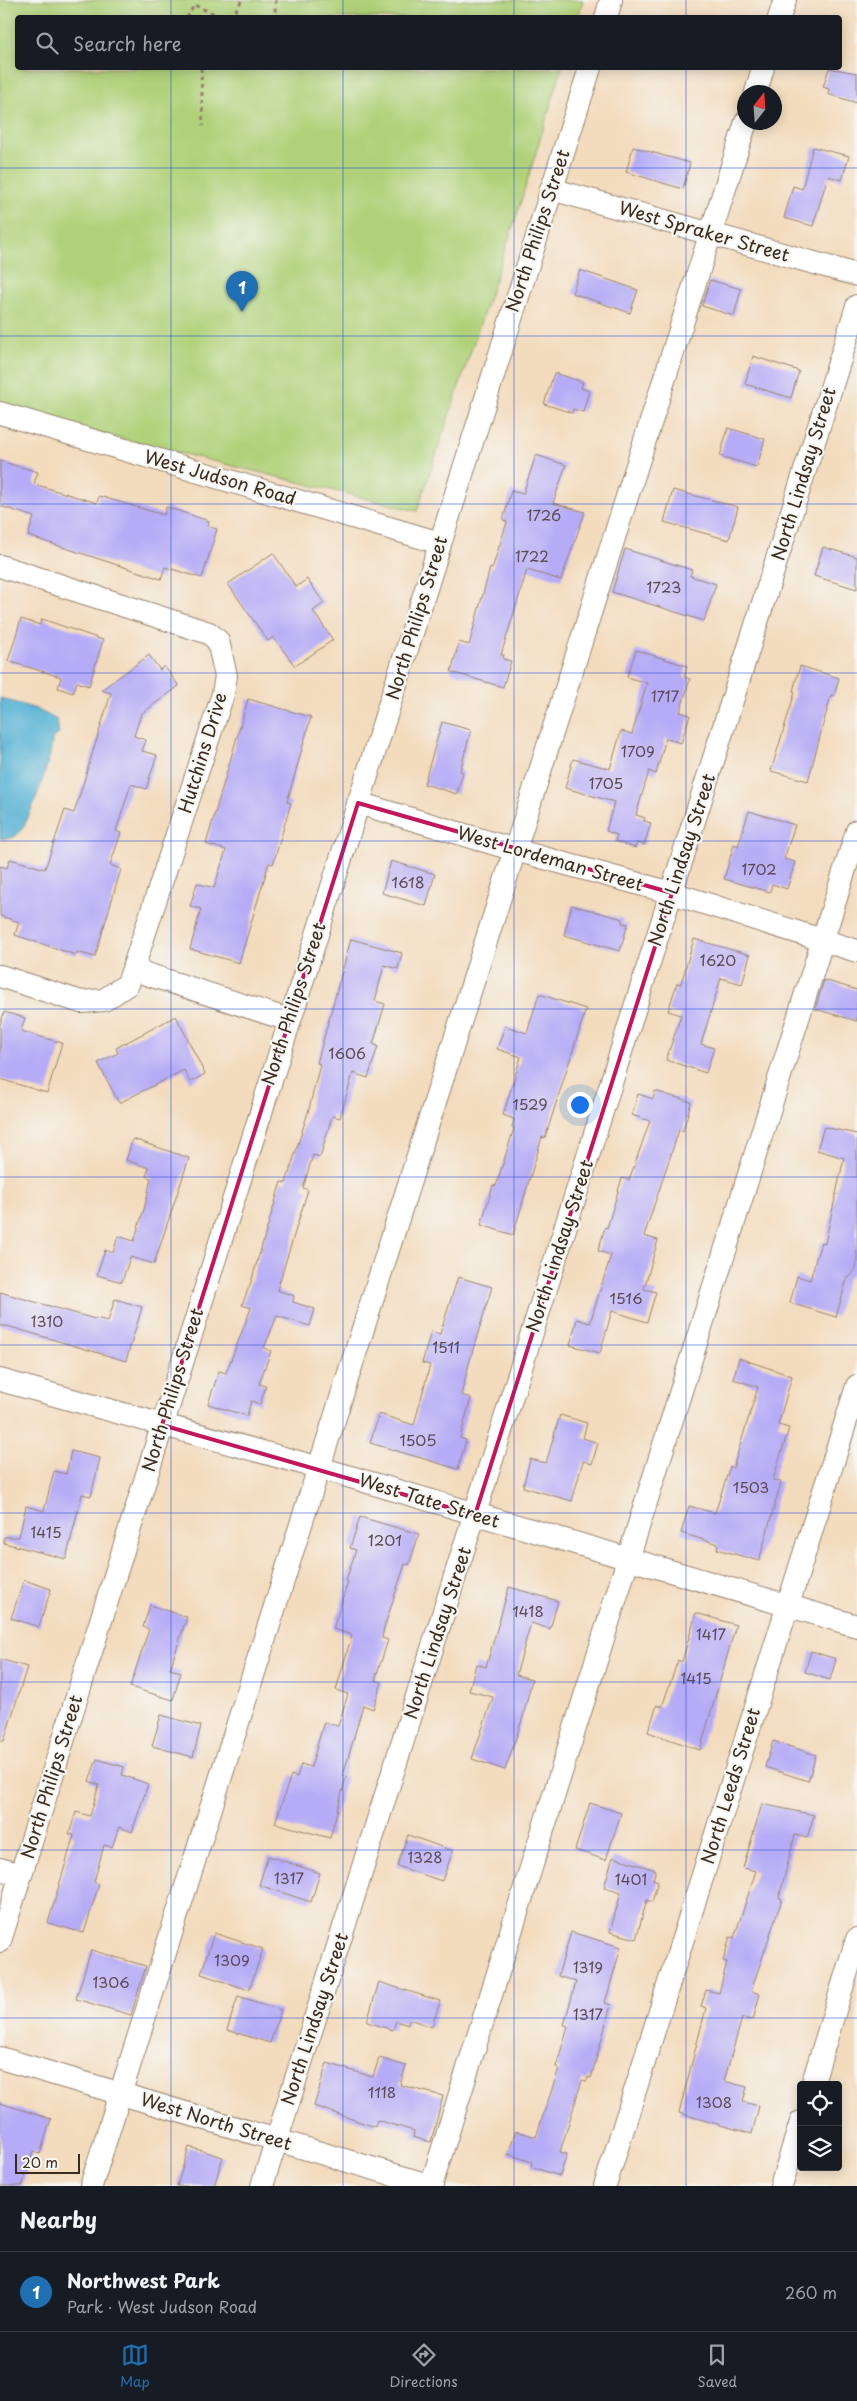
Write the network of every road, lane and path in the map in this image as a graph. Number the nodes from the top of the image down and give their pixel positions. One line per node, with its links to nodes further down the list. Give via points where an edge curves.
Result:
1 (242, 0): 7 (path)
2 (276, 0): 8 (path)
3 (611, 0): 9 (street)
4 (785, 0): 10 (street)
5 (189, 15): 6 (path, via 194,5)
6 (217, 15)
7 (234, 15)
8 (272, 15)
9 (607, 15)
10 (780, 15)
11 (201, 70): 15 (path)
12 (589, 70): 17 (street, North Philips Street)
13 (762, 70): 14 (street)
14 (758, 85)
15 (203, 126)
16 (744, 130): 18 (street)
17 (551, 189): 18 (street, West Spraker Street); 22 (street, North Philips Street)
18 (711, 234): 19 (street, West Spraker Street); 26 (street)
19 (857, 275)
20 (857, 306): 27 (street, North Lindsay Street)
21 (0, 413): 22 (street, West Judson Road)
22 (440, 543): 24 (street, North Philips Street)
23 (0, 566): 30 (street, Hutchins Drive, via 209,633 218,642 226,676 223,694)
24 (358, 803): 26 (street, West Lordeman Street); 32 (street, North Philips Street)
25 (857, 831): 28 (street)
26 (515, 850): 27 (street, West Lordeman Street); 36 (street)
27 (672, 893): 28 (street, West Lordeman Street); 37 (street, North Lindsay Street)
28 (823, 941): 29 (street, West Lordeman Street); 38 (street)
29 (857, 951)
30 (134, 970): 31 (street, Hutchins Drive, via 128,984 118,992 104,1000 81,1002); 32 (street)
31 (0, 976)
32 (289, 1020): 35 (street, North Philips Street)
33 (0, 1380): 35 (street, West Tate Street)
34 (857, 1386): 39 (street, North Leeds Street)
35 (162, 1425): 36 (street, West Tate Street); 41 (street, North Philips Street)
36 (320, 1468): 37 (street, West Tate Street); 46 (street)
37 (475, 1515): 38 (street, West Tate Street); 48 (street, North Lindsay Street)
38 (628, 1559): 39 (street, West Tate Street); 51 (street)
39 (788, 1606): 40 (street, West Tate Street); 52 (street, North Leeds Street)
40 (857, 1626)
41 (10, 1872): 43 (street, North Philips Street)
42 (857, 1939): 45 (street)
43 (0, 1941)
44 (0, 2058): 46 (street, West North Street)
45 (813, 2081)
46 (121, 2094): 48 (street, West North Street); 49 (street)
47 (800, 2126): 53 (street)
48 (276, 2140): 50 (street, North Lindsay Street); 51 (street, West North Street)
49 (91, 2186)
50 (262, 2186)
51 (431, 2186)
52 (605, 2186)
53 (781, 2186)

